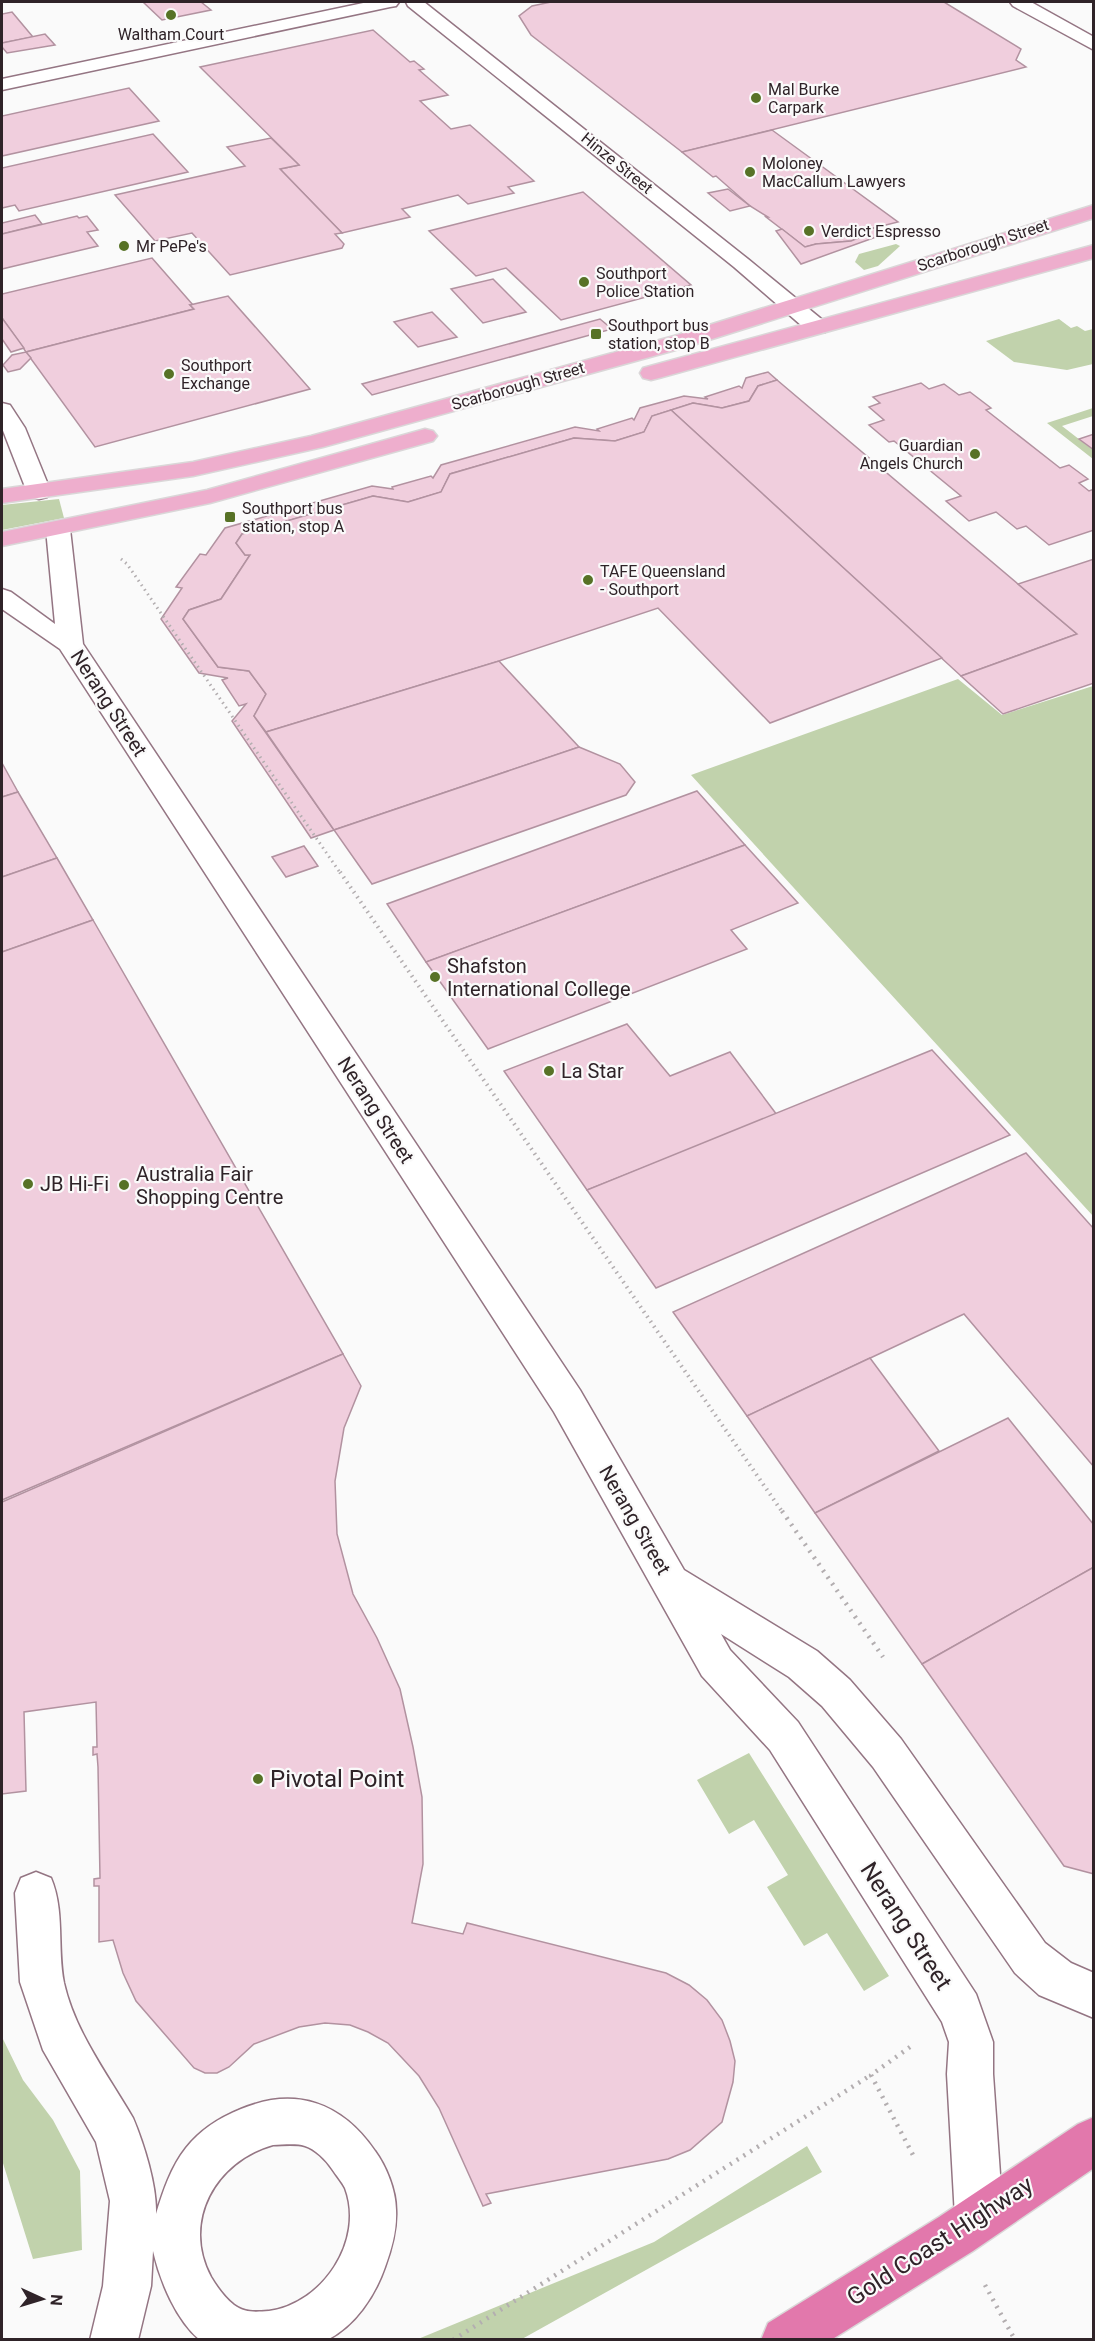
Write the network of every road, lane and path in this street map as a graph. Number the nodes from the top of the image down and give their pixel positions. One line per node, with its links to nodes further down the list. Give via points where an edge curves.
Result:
1 (390, 2): 5 (street)
2 (414, 2): 8 (street, Hinze Street)
3 (1019, 2): 4 (street)
4 (1094, 45)
5 (2, 85)
6 (1094, 211): 8 (main road, Scarborough Street)
7 (1094, 251): 9 (main road, Scarborough Street)
8 (792, 305): 9 (street, Hinze Street); 13 (main road, Scarborough Street, via 682,341 315,442 193,469)
9 (818, 327): 10 (main road, Scarborough Street)
10 (631, 379)
11 (2, 410): 13 (street)
12 (450, 428): 15 (main road, Scarborough Street, via 210,496)
13 (39, 492): 14 (main road, Scarborough Street)
14 (2, 496)
15 (90, 523): 16 (main road, Scarborough Street); 21 (path, via 106,548 127,564)
16 (58, 529): 17 (main road, Scarborough Street); 19 (street, Nerang Street)
17 (2, 539)
18 (2, 597): 19 (street, Nerang Street)
19 (70, 644): 20 (street, Nerang Street, via 567,1401)
20 (671, 1582): 23 (street, Nerang Street, via 803,1664 836,1693 887,1753 1030,1958 1055,1979); 27 (street, Nerang Street, via 716,1663 784,1736 960,2010 971,2042)
21 (888, 1665)
22 (36, 1893): 29 (street, via 45,1992 59,2034 117,2134 133,2201 127,2286)
23 (1094, 1996)
24 (917, 2042): 25 (path)
25 (871, 2075): 27 (path); 30 (path)
26 (1094, 2140): 27 (highway, Gold Coast Highway)
27 (967, 2226): 31 (highway, Gold Coast Highway)
28 (224, 2336): 28 (street, via 204,2312 183,2272 177,2250 180,2212 192,2179 214,2150 242,2132 273,2122 305,2123 333,2136 356,2158 371,2188 375,2224 369,2260 352,2292 328,2320 296,2336 262,2340)
29 (114, 2340)
30 (453, 2340)
31 (785, 2340)

